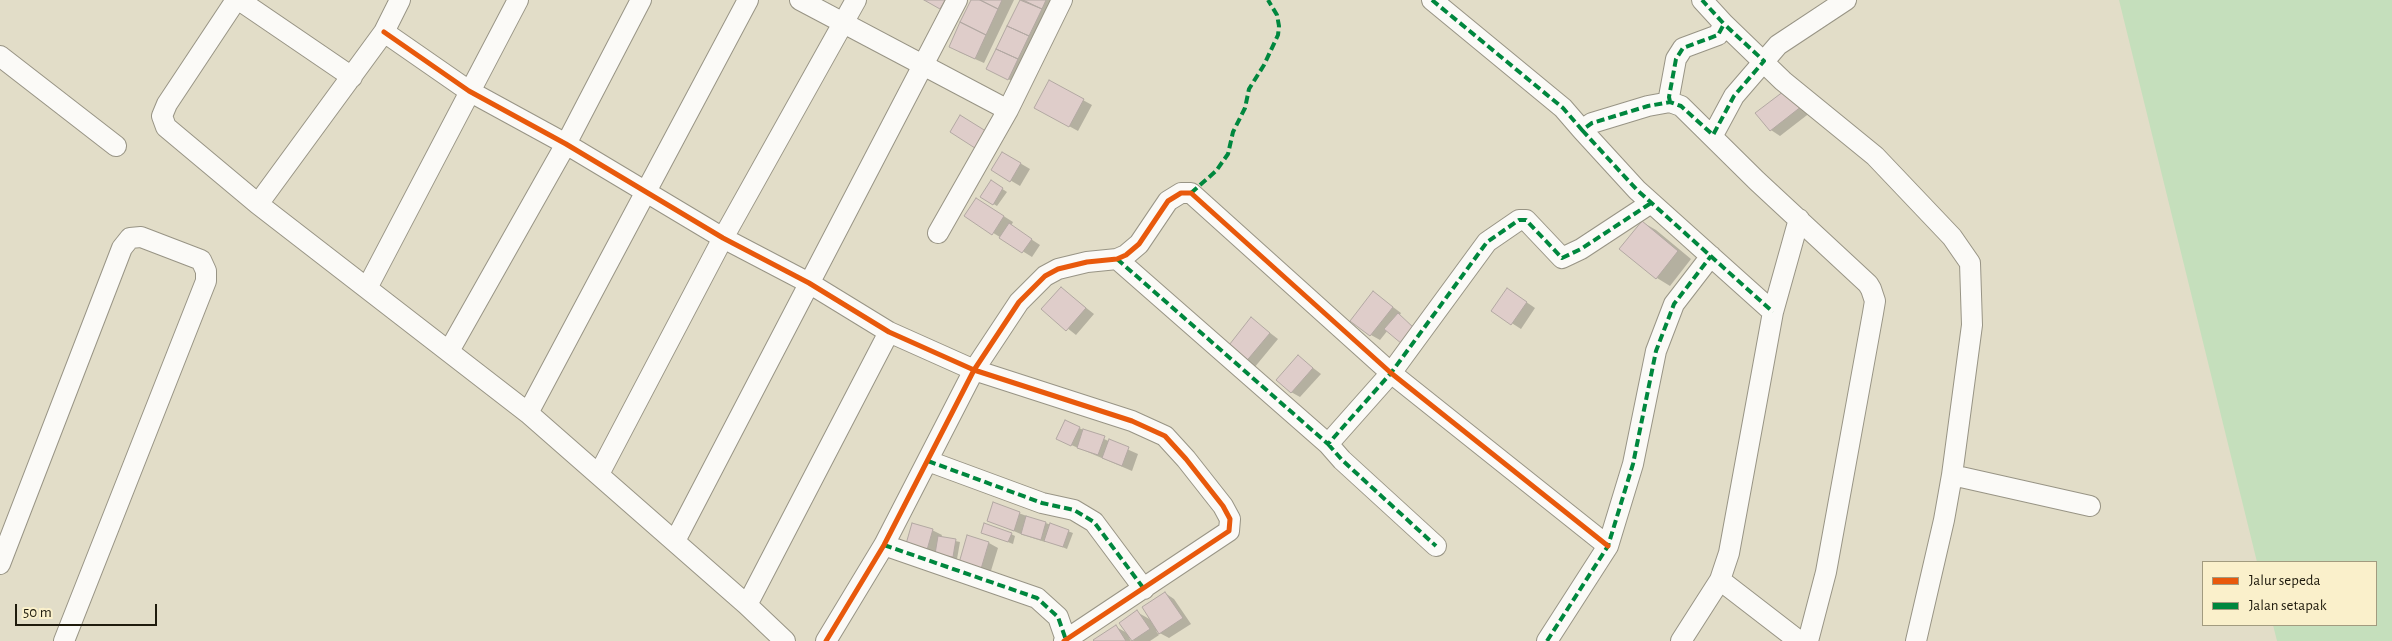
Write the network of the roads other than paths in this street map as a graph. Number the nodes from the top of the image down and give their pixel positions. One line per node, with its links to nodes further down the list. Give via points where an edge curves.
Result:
1 (238, 0): 19 (street); 29 (street, via 162,116 172,133)
2 (400, 0): 15 (street)
3 (518, 0): 20 (street)
4 (642, 0): 25 (street)
5 (748, 0): 27 (street)
6 (800, 0): 13 (street)
7 (856, 0): 13 (street)
8 (957, 0): 18 (street)
9 (1062, 0): 22 (street)
10 (1432, 0): 23 (street, via 1563,108)
11 (1702, 0): 14 (street)
12 (1846, 0): 17 (street, via 1778,44)
13 (844, 23): 18 (street); 32 (street)
14 (1724, 24): 17 (street); 21 (street, via 1718,35 1683,48 1676,59)
15 (384, 32): 19 (street); 20 (street)
16 (0, 56): 26 (street)
17 (1764, 61): 24 (street, via 1734,96); 46 (street, via 1783,81 1875,156 1952,237 1970,263 1972,325)
18 (924, 65): 22 (street); 35 (street)
19 (352, 77): 29 (street)
20 (469, 91): 25 (street); 36 (street)
21 (1670, 102): 23 (street, via 1592,123); 24 (street, via 1681,106)
22 (1008, 110): 31 (street)
23 (1582, 130): 28 (street)
24 (1713, 135): 30 (street)
25 (566, 144): 27 (street); 39 (street)
26 (116, 146)
27 (646, 194): 32 (street); 42 (street)
28 (1651, 203): 33 (street); 41 (street, via 1562,258 1526,220 1519,220 1487,242)
29 (258, 204): 36 (street)
30 (1799, 219): 37 (street); 63 (street, via 1868,284 1875,301 1826,572)
31 (938, 232)
32 (723, 238): 35 (street); 45 (street)
33 (1711, 256): 37 (street); 51 (street, via 1674,304 1656,351 1633,464)
34 (1117, 259): 40 (street, via 1071,265 1045,276 1008,316); 41 (street, via 1139,244 1172,197 1191,193); 43 (street)
35 (809, 283): 38 (street); 48 (street)
36 (367, 288): 39 (street)
37 (1774, 312): 53 (street, via 1729,553)
38 (889, 332): 40 (street); 55 (street)
39 (449, 351): 42 (street)
40 (974, 370): 44 (street); 54 (street, via 1153,429 1165,436 1186,459 1223,506 1229,516 1227,534)
41 (1391, 373): 43 (street); 51 (street)
42 (528, 413): 45 (street)
43 (1328, 444): 50 (street)
44 (928, 461): 49 (street); 54 (street, via 1042,503 1074,510 1094,522)
45 (599, 474): 48 (street)
46 (1952, 475): 47 (street); 64 (street)
47 (2090, 506)
48 (675, 541): 55 (street)
49 (884, 545): 56 (street, via 1037,598 1058,617); 59 (street)
50 (1436, 546)
51 (1608, 546): 60 (street)
52 (0, 564): 57 (street, via 122,248 130,238 141,237 201,260 206,281)
53 (1720, 580): 61 (street); 62 (street)
54 (1144, 589): 56 (street)
55 (747, 605): 58 (street)
56 (1065, 640)
57 (64, 641)
58 (785, 641)
59 (826, 641)
60 (1548, 641)
61 (1681, 641)
62 (1798, 641)
63 (1808, 641)
64 (1916, 641)

